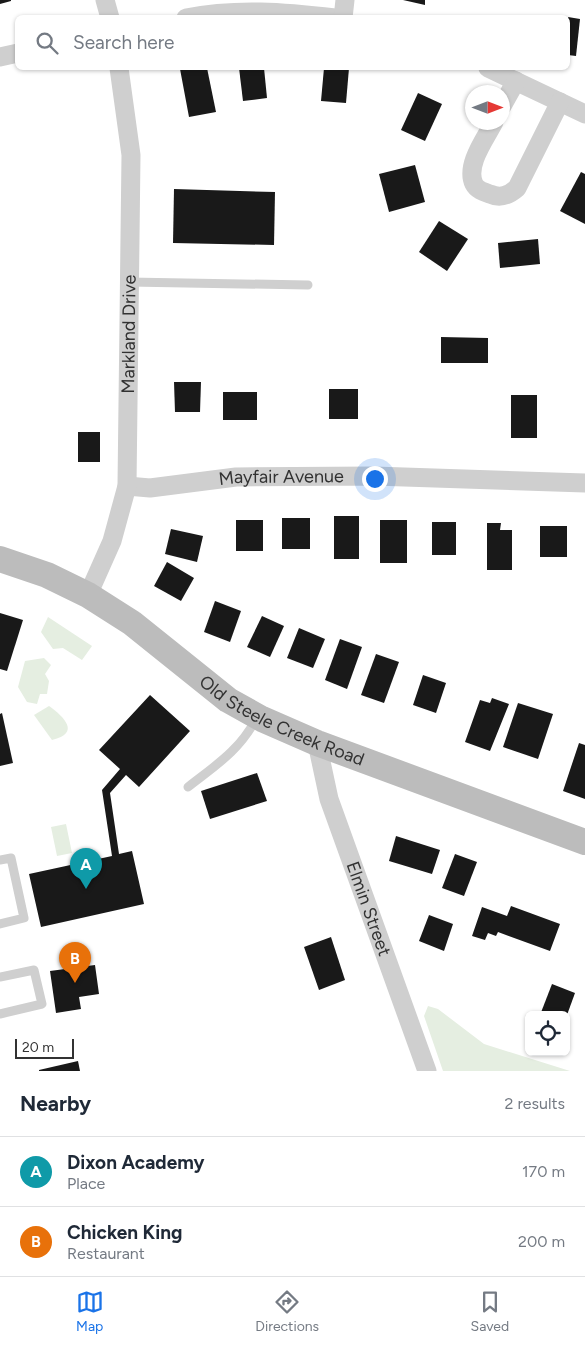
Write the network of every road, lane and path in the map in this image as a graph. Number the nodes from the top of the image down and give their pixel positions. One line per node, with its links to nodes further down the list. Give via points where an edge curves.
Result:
1 (105, 0): 3 (street)
2 (346, 0): 6 (street)
3 (109, 15)
4 (209, 15): 5 (street, via 240,11)
5 (310, 15)
6 (344, 15)
7 (15, 54): 8 (street)
8 (0, 57)
9 (119, 70): 16 (street, Markland Drive, via 131,155)
10 (492, 70): 11 (street)
11 (516, 81): 12 (street); 13 (street)
12 (510, 92)
13 (560, 102): 14 (street); 15 (street, via 517,188 508,196 494,196 478,189 472,177 474,162)
14 (585, 114)
15 (490, 130)
16 (129, 282): 17 (lane); 19 (street, Markland Drive)
17 (308, 284)
18 (585, 483): 19 (street, Mayfair Avenue, via 374,476 236,477 150,488)
19 (127, 486): 21 (street, Markland Drive, via 112,541)
20 (0, 559): 21 (main road, Old Steele Creek Road, via 48,575)
21 (88, 595): 22 (main road, Old Steele Creek Road, via 132,623 228,700)
22 (257, 717): 23 (main road, Old Steele Creek Road); 24 (lane, via 245,740)
23 (317, 743): 25 (main road, Old Steele Creek Road); 30 (street, Elmin Street, via 329,799)
24 (188, 787)
25 (585, 842)
26 (0, 860): 27 (lane, via 11,858 24,918)
27 (0, 924)
28 (0, 977): 29 (lane, via 34,970 42,1004)
29 (0, 1014)
30 (427, 1071)

